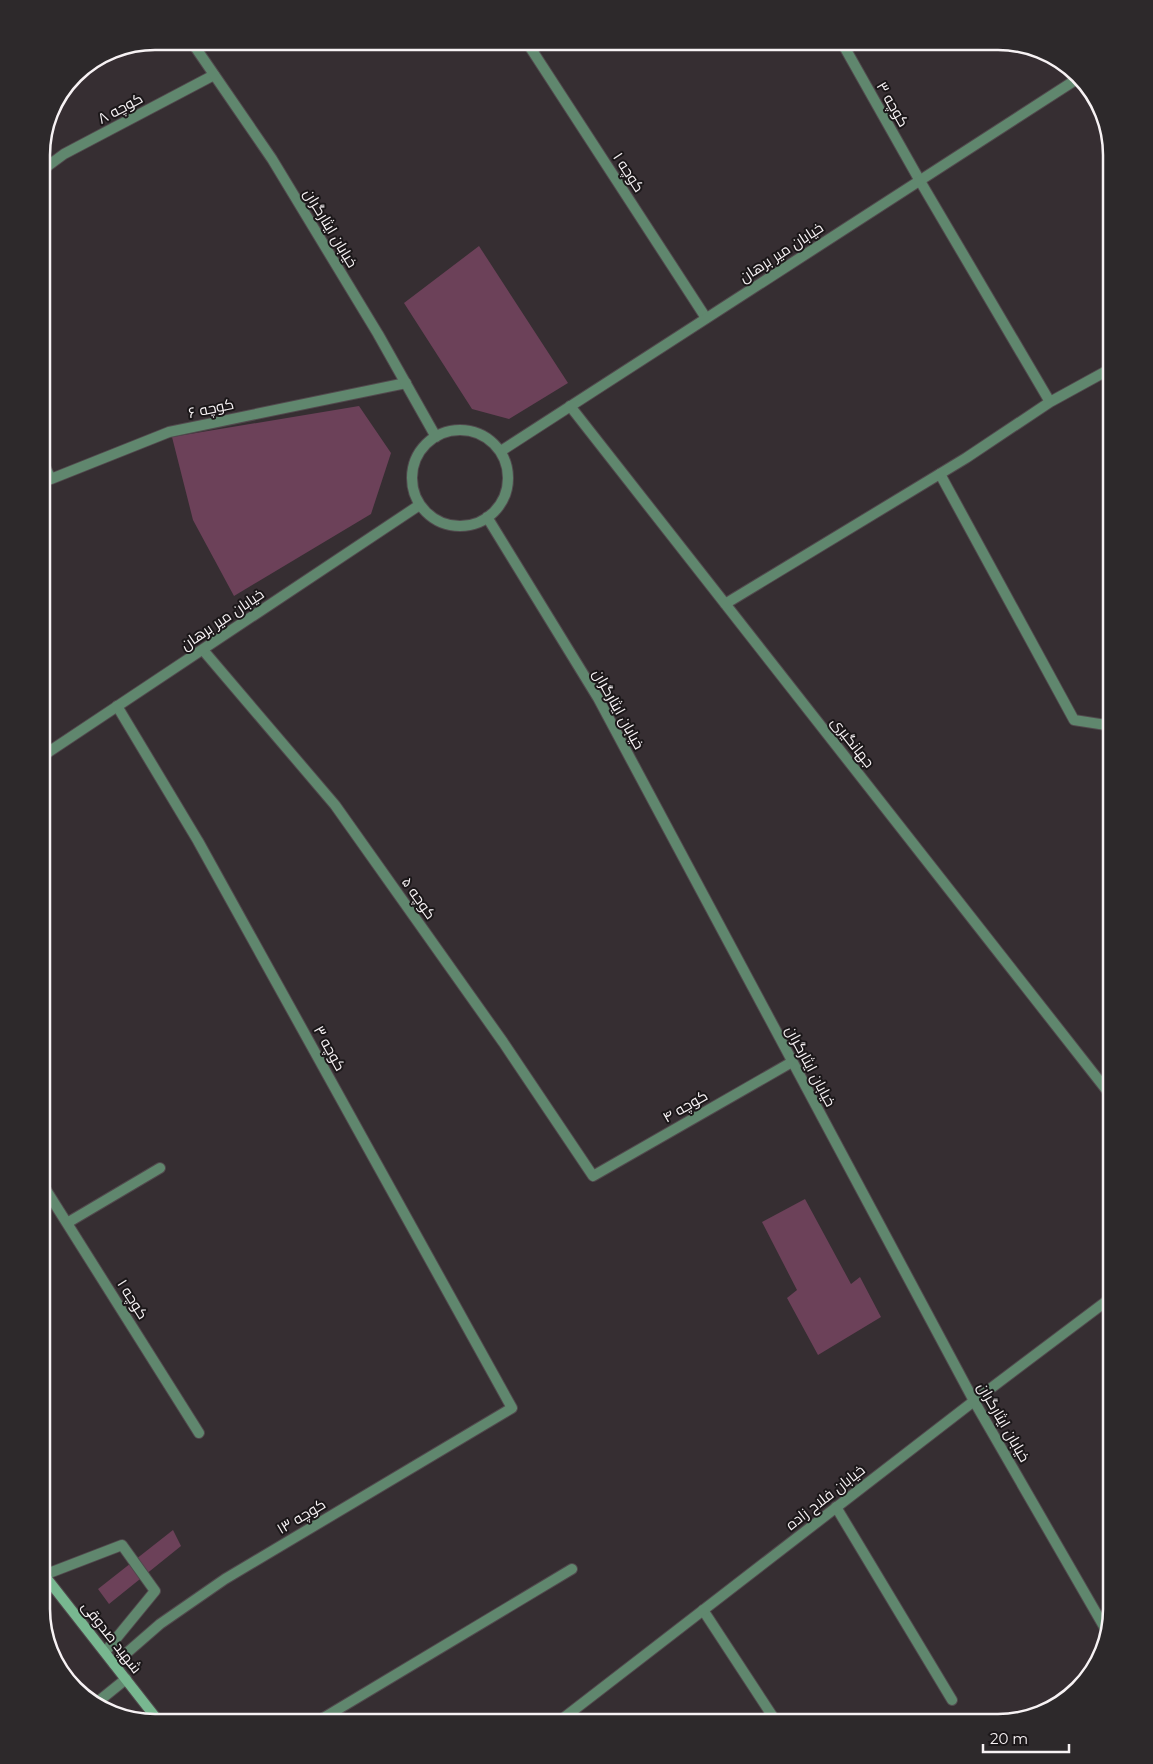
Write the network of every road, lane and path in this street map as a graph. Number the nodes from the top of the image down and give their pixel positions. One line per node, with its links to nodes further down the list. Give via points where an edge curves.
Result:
1 (197, 50): 4 (street, خیابان ایثارگران)
2 (532, 50): 8 (street, کوچه ۱)
3 (846, 50): 7 (street, کوچه ۳)
4 (214, 75): 6 (street, کوچه ۸, via 64,154); 10 (street, خیابان ایثارگران, via 272,159)
5 (1073, 82): 7 (street, خیابان میر برهان)
6 (50, 165)
7 (920, 181): 8 (street, خیابان میر برهان); 11 (street, کوچه ۳)
8 (706, 318): 12 (street, خیابان میر برهان)
9 (1103, 373): 11 (street)
10 (406, 383): 13 (street, خیابان ایثارگران); 16 (street, کوچه ۶, via 169,432)
11 (1050, 402): 15 (street)
12 (570, 406): 14 (street, خیابان میر برهان); 19 (street, جهانگیری)
13 (436, 437): 14 (street, via 446,430 477,431); 17 (street, via 421,448 410,476)
14 (501, 451): 18 (street, via 509,480 499,509)
15 (940, 474): 19 (street); 22 (street, via 1074,720)
16 (50, 477)
17 (418, 506): 18 (street, via 443,525 474,526); 20 (street, خیابان میر برهان)
18 (487, 518): 24 (street, خیابان ایثارگران, via 598,698)
19 (725, 604): 25 (street, جهانگیری)
20 (203, 650): 21 (street, خیابان میر برهان); 27 (street, کوچه ۵, via 335,805 503,1042)
21 (117, 706): 23 (street, خیابان میر برهان); 32 (street, کوچه ۳, via 198,841)
22 (1103, 725)
23 (50, 751)
24 (792, 1062): 27 (street, کوچه ۴); 31 (street, خیابان ایثارگران)
25 (1103, 1086)
26 (160, 1168): 29 (street)
27 (593, 1176)
28 (50, 1196): 29 (street, کوچه ۱)
29 (67, 1223): 33 (street, کوچه ۱)
30 (1103, 1304): 31 (street, خیابان فلاح زاده)
31 (974, 1401): 34 (street, خیابان فلاح زاده); 39 (street, خیابان ایثارگران)
32 (512, 1408): 41 (street, کوچه ۱۳, via 224,1579 160,1624)
33 (199, 1433)
34 (836, 1508): 38 (street, خیابان فلاح زاده); 44 (street)
35 (572, 1569): 46 (street)
36 (50, 1571): 40 (street, via 122,1545 155,1591)
37 (50, 1582): 40 (main road, شهید صدوقی)
38 (703, 1610): 47 (street, خیابان فلاح زاده); 48 (street)
39 (1102, 1623)
40 (104, 1652): 41 (main road, شهید صدوقی)
41 (114, 1664): 42 (main road, شهید صدوقی)
42 (126, 1679): 43 (street); 45 (main road, شهید صدوقی)
43 (101, 1699)
44 (952, 1700)
45 (154, 1714)
46 (328, 1714)
47 (569, 1714)
48 (771, 1714)

